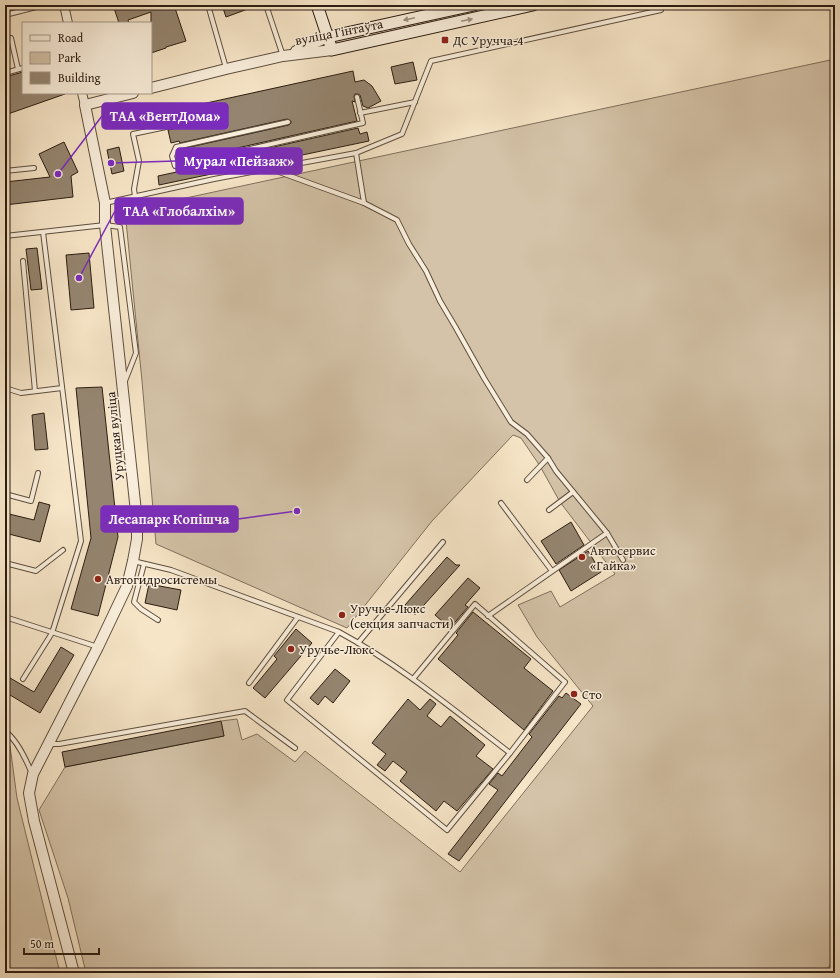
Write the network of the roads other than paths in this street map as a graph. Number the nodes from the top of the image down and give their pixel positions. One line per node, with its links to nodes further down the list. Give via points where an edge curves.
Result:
1 (44, 5): 9 (lane)
2 (64, 5): 10 (street)
3 (208, 5): 16 (lane)
4 (266, 5): 14 (lane)
5 (317, 5): 11 (main road)
6 (474, 5): 11 (main road, вуліца Гінтаўта, one-way to 11)
7 (533, 5): 13 (main road, вуліца Гінтаўта, one-way to 7)
8 (661, 10): 22 (lane, via 431,61)
9 (5, 15)
10 (68, 22)
11 (328, 37): 13 (main road); 14 (street)
12 (11, 38): 15 (lane)
13 (332, 50): 14 (street, вуліца Гінтаўта)
14 (283, 56): 16 (street, вуліца Гінтаўта)
15 (21, 69): 17 (lane)
16 (226, 69): 18 (street, вуліца Гінтаўта)
17 (5, 73)
18 (152, 88)
19 (82, 94): 23 (street, Уруцкая вуліца)
20 (129, 94): 23 (street)
21 (357, 98): 24 (lane)
22 (415, 102): 24 (lane); 27 (lane, via 402,134)
23 (85, 105): 32 (street, Уруцкая вуліца)
24 (360, 113): 26 (lane, via 363,123 175,166 172,156 176,147)
25 (199, 120): 31 (lane, via 133,134 139,161)
26 (288, 122)
27 (356, 153): 29 (lane); 33 (lane)
28 (34, 168): 30 (lane)
29 (270, 168): 31 (lane); 33 (lane)
30 (5, 171)
31 (135, 196): 32 (lane)
32 (105, 203): 34 (street, Уруцкая вуліца)
33 (364, 203): 42 (lane, via 397,220 440,301 511,422 528,434)
34 (106, 225): 35 (lane); 38 (street, Уруцкая вуліца); 38 (lane, via 120,227 136,353)
35 (43, 232): 36 (lane); 40 (lane)
36 (5, 236)
37 (22, 261): 41 (lane)
38 (123, 387): 54 (street, Уруцкая вуліца, via 137,521)
39 (5, 388): 41 (lane, via 21,393)
40 (62, 388): 41 (lane); 62 (lane, via 81,541)
41 (35, 391)
42 (548, 458): 44 (lane); 45 (lane)
43 (38, 473): 46 (lane, via 31,501)
44 (527, 480)
45 (573, 492): 48 (lane); 49 (lane)
46 (5, 494)
47 (501, 503): 56 (lane)
48 (549, 510)
49 (607, 533): 52 (lane); 56 (lane)
50 (443, 542): 63 (lane)
51 (63, 550): 53 (lane, via 36,571)
52 (623, 560)
53 (5, 562)
54 (133, 562): 55 (lane); 64 (street, Уруцкая вуліца, via 127,586)
55 (144, 564): 58 (lane, via 171,570); 60 (lane, via 134,602)
56 (552, 571): 57 (lane)
57 (488, 616): 66 (lane, via 475,604); 71 (lane, via 565,682)
58 (298, 617): 61 (lane); 67 (lane)
59 (5, 618): 62 (lane)
60 (158, 620)
61 (339, 632): 63 (lane); 71 (lane, via 287,700 447,830)
62 (52, 633): 64 (lane); 65 (lane)
63 (358, 642): 66 (lane)
64 (98, 647): 69 (street, Уруцкая вуліца)
65 (23, 679)
66 (413, 679): 71 (lane)
67 (250, 683)
68 (5, 731): 72 (lane, via 12,737)
69 (48, 744): 70 (lane, via 245,711); 72 (street, Уруцкая вуліца)
70 (295, 748)
71 (510, 753)
72 (33, 774): 73 (street, Уруцкая вуліца, via 30,793 32,810)
73 (74, 973)

